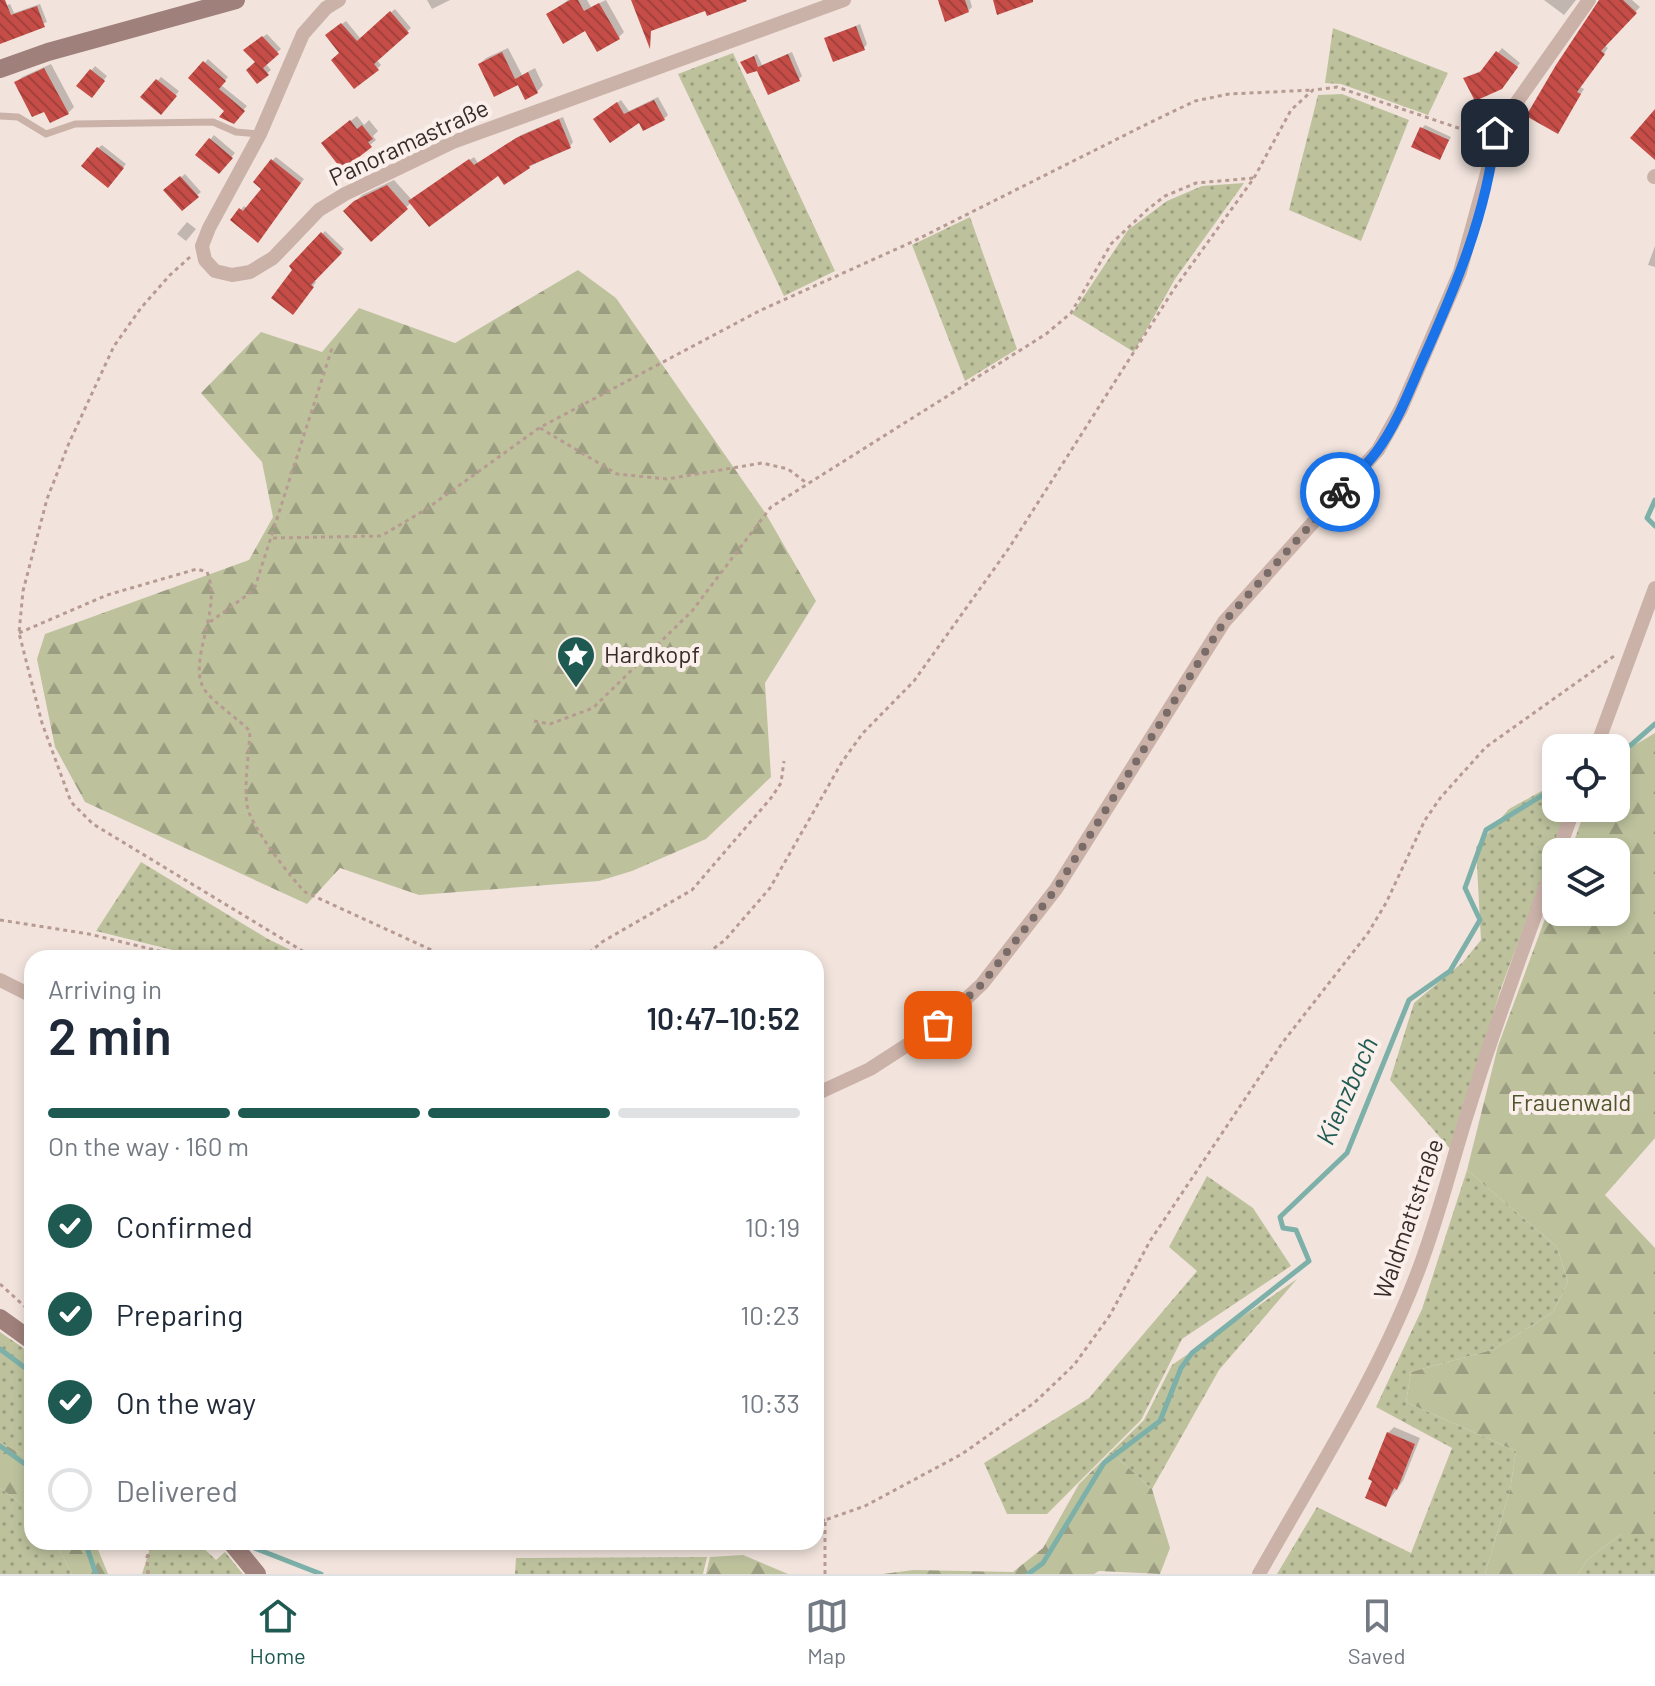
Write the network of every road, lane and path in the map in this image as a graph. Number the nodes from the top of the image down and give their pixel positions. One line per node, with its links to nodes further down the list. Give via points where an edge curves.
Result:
1 (236, 0): 5 (street)
2 (339, 0): 9 (street, via 303,34)
3 (844, 0): 11 (street, Panoramastraße, via 453,142 319,210 273,258 250,272 215,271)
4 (1589, 0): 8 (street)
5 (0, 69)
6 (1313, 90): 8 (path, via 1337,87 1457,129); 10 (path, via 1291,110); 13 (path, via 1195,101 912,242 759,311)
7 (0, 116): 9 (lane, via 18,117 46,134 75,124 213,122)
8 (1495, 133): 32 (street, via 1460,272 1378,450 1224,622 1056,889 982,984 938,1025 870,1069)
9 (260, 134): 11 (street)
10 (1254, 178): 14 (path, via 1196,183 1165,196 1111,244 1071,313 1046,334); 29 (path, via 1174,289 1000,560 914,681 842,762 770,888)
11 (202, 246): 18 (path, via 170,275 114,346 47,499 23,591)
12 (332, 348): 15 (path)
13 (539, 428): 14 (path, via 617,474 667,479 762,463 788,469); 15 (path, via 381,536)
14 (808, 484): 20 (path, via 771,507 692,611 593,708 550,724)
15 (273, 538): 17 (path, via 254,590)
16 (1655, 588): 19 (street)
17 (210, 622): 18 (path, via 213,586 207,572 197,569 107,595); 27 (path, via 197,674 207,693 250,731 247,808 289,876 305,892)
18 (19, 633): 26 (path, via 42,723 71,802 93,824)
19 (1635, 640): 21 (street); 37 (path, via 1486,747 1441,797 1368,933 1283,1042 1074,1365 1034,1403 962,1454 865,1506)
20 (534, 721)
21 (1601, 734)
22 (784, 761): 28 (path, via 781,783 692,890)
23 (1542, 896): 43 (street, Waldmattstraße, via 1497,1019 1416,1278 1374,1368)
24 (0, 920): 25 (path)
25 (155, 950)
26 (301, 950)
27 (432, 950)
28 (592, 950)
29 (712, 950)
30 (0, 980): 31 (street)
31 (24, 992)
32 (824, 1090)
33 (0, 1284): 34 (path)
34 (24, 1306)
35 (0, 1318): 36 (street)
36 (24, 1335)
37 (825, 1520): 42 (path)
38 (149, 1550): 40 (path)
39 (238, 1550): 41 (street)
40 (148, 1574)
41 (257, 1574)
42 (825, 1574)
43 (1259, 1574)

